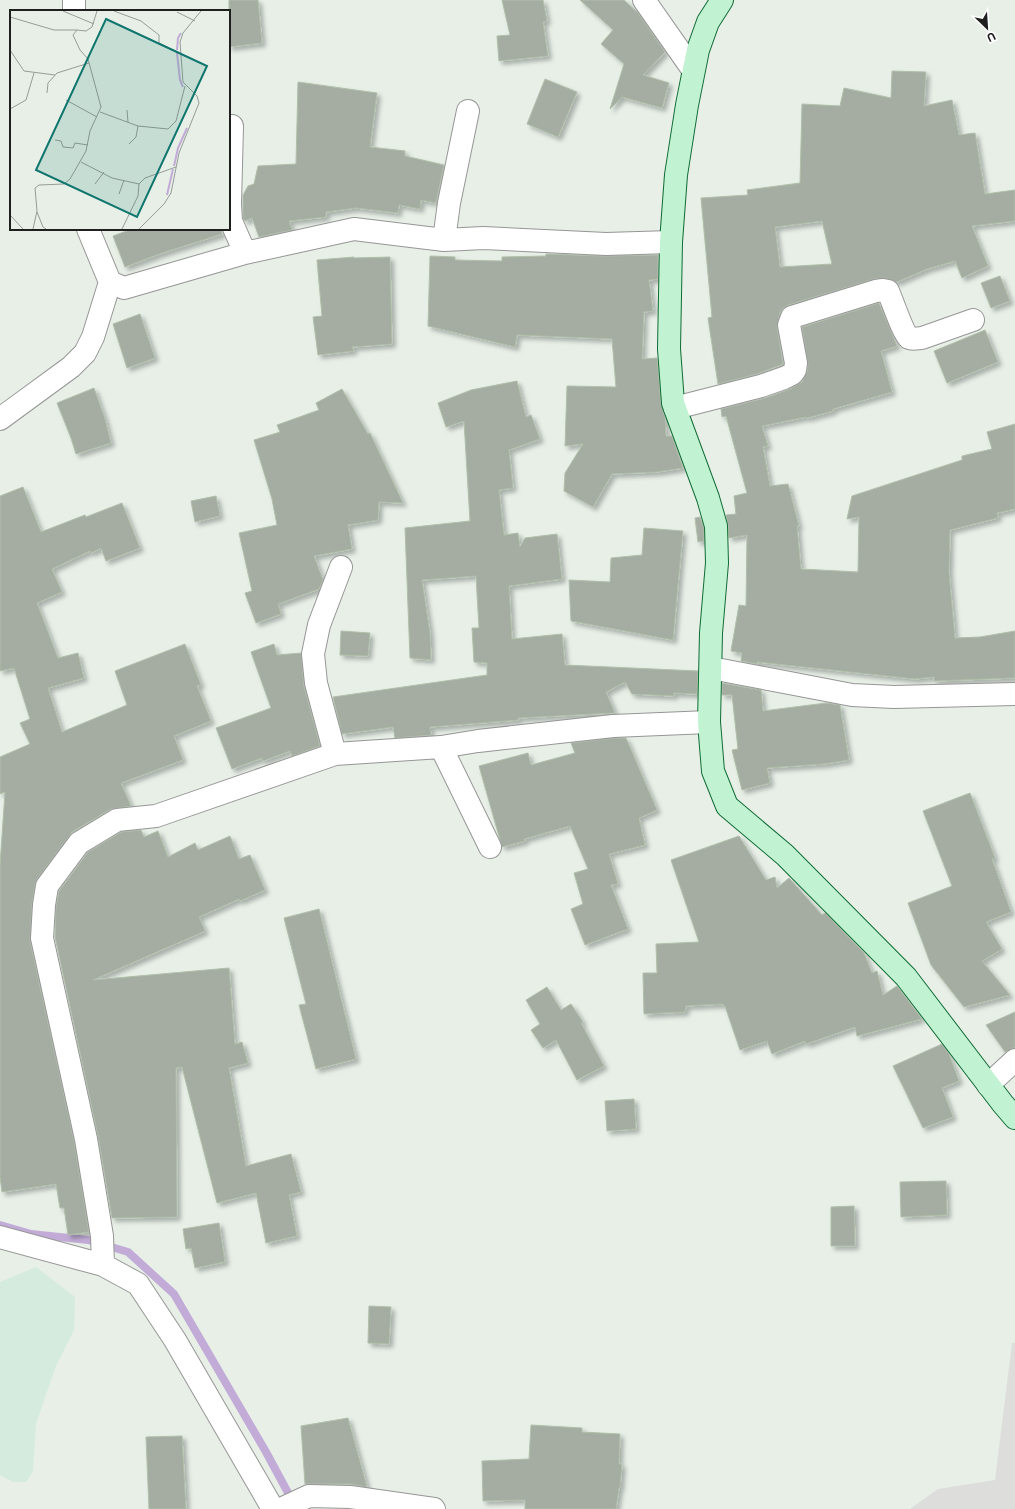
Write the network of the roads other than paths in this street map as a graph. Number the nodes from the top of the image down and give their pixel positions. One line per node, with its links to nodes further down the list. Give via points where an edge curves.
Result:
1 (644, 0): 3 (street)
2 (722, 0): 3 (street, via 708,22)
3 (693, 70): 8 (street, via 676,175)
4 (468, 111): 7 (street)
5 (232, 126): 9 (street, via 231,221)
6 (88, 230): 10 (street)
7 (444, 240): 8 (street, via 483,238 606,244); 9 (street, via 354,229)
8 (671, 242): 12 (street, via 669,349)
9 (245, 253): 10 (street, via 130,287 124,288)
10 (110, 282): 13 (street, via 93,337 85,353 71,367)
11 (974, 320): 12 (street, via 913,339 904,329 888,291 876,291 792,317 788,325 796,363 792,374 761,386)
12 (675, 408): 15 (street, via 716,526 717,563)
13 (0, 419)
14 (341, 567): 19 (street, via 319,625 313,654 316,683)
15 (711, 668): 16 (street, via 852,695 894,697); 17 (street)
16 (1015, 694)
17 (709, 722): 18 (street, via 613,726); 22 (street, via 713,771 727,806 786,855 906,977)
18 (441, 747): 19 (street); 20 (street)
19 (335, 754): 25 (street, via 156,816 117,820 79,843 48,886 42,938 86,1139)
20 (490, 847)
21 (1015, 1060): 22 (street)
22 (988, 1085): 23 (street)
23 (1015, 1118)
24 (0, 1237): 25 (street)
25 (103, 1253): 26 (street, via 138,1284)
26 (280, 1508): 27 (street, via 309,1496 350,1497)
27 (434, 1509)

